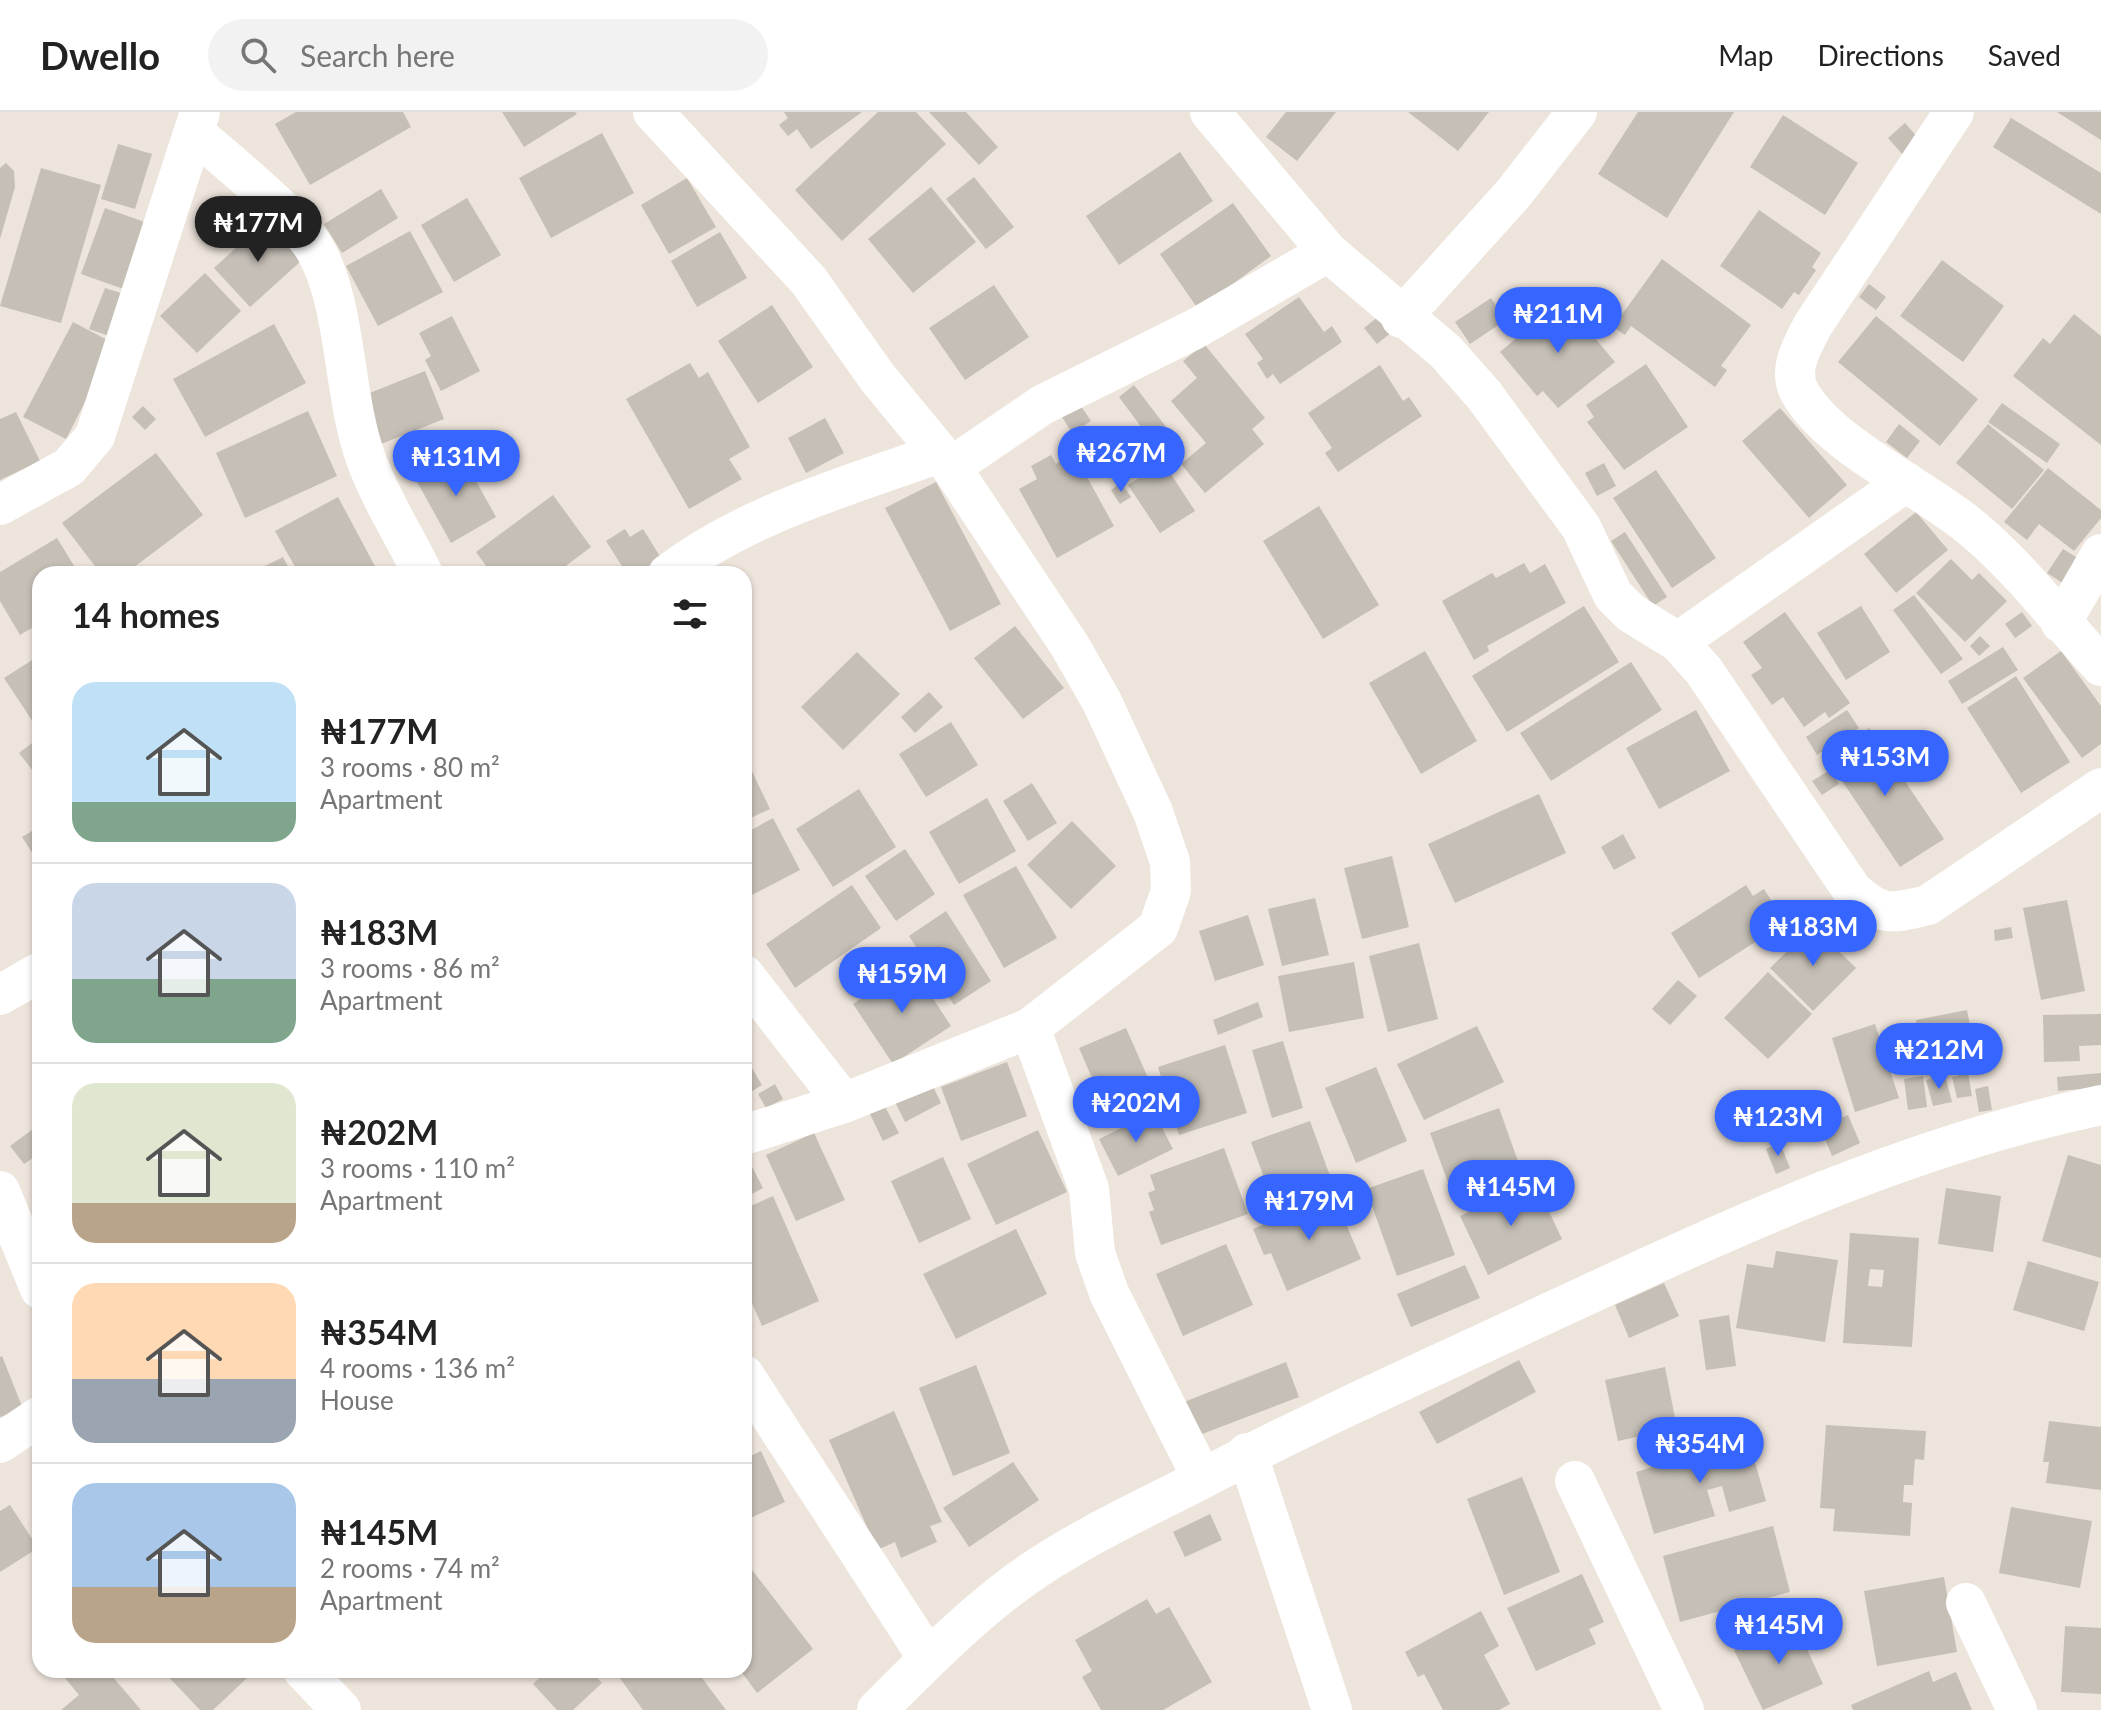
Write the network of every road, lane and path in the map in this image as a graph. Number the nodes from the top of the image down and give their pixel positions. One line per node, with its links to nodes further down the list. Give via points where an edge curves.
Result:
1 (653, 112): 8 (street, via 809,281)
2 (1210, 112): 6 (street)
3 (1577, 112): 7 (street, via 1513,194)
4 (1954, 112): 9 (street, via 1795,359 1799,391 1822,422)
5 (197, 122): 10 (street, via 95,436 69,467); 12 (street, via 316,250 333,296 366,459)
6 (1328, 252): 7 (street); 8 (street, via 1195,329)
7 (1401, 318): 15 (street, via 1446,352 1484,395 1581,527 1613,595 1631,613)
8 (945, 460): 13 (street, via 770,513); 21 (street, via 1102,702 1170,862 1171,891 1158,928)
9 (1906, 482): 14 (street, via 1967,524 2011,564); 15 (street)
10 (0, 505)
11 (2101, 554): 14 (street)
12 (419, 566)
13 (678, 566)
14 (2061, 623): 16 (street)
15 (1678, 642): 17 (street, via 1704,671 1852,890 1873,909 1901,912 1928,905)
16 (2101, 666)
17 (2101, 788)
18 (32, 977): 20 (street)
19 (752, 985): 22 (street)
20 (0, 995)
21 (1030, 1028): 22 (street); 31 (street, via 1089,1189 1095,1253 1109,1293)
22 (844, 1103): 24 (street)
23 (2101, 1105): 30 (street, via 1941,1147 1813,1195)
24 (752, 1132)
25 (0, 1191): 26 (street)
26 (32, 1269)
27 (752, 1387): 34 (street)
28 (32, 1421): 29 (street)
29 (0, 1443)
30 (1247, 1453): 31 (street); 38 (street)
31 (1202, 1478): 34 (street, via 1108,1525 1020,1580)
32 (1575, 1481): 39 (street)
33 (1966, 1603): 40 (street)
34 (928, 1658): 37 (street)
35 (311, 1678): 36 (street)
36 (341, 1710)
37 (877, 1710)
38 (1332, 1710)
39 (1684, 1710)
40 (2017, 1710)

